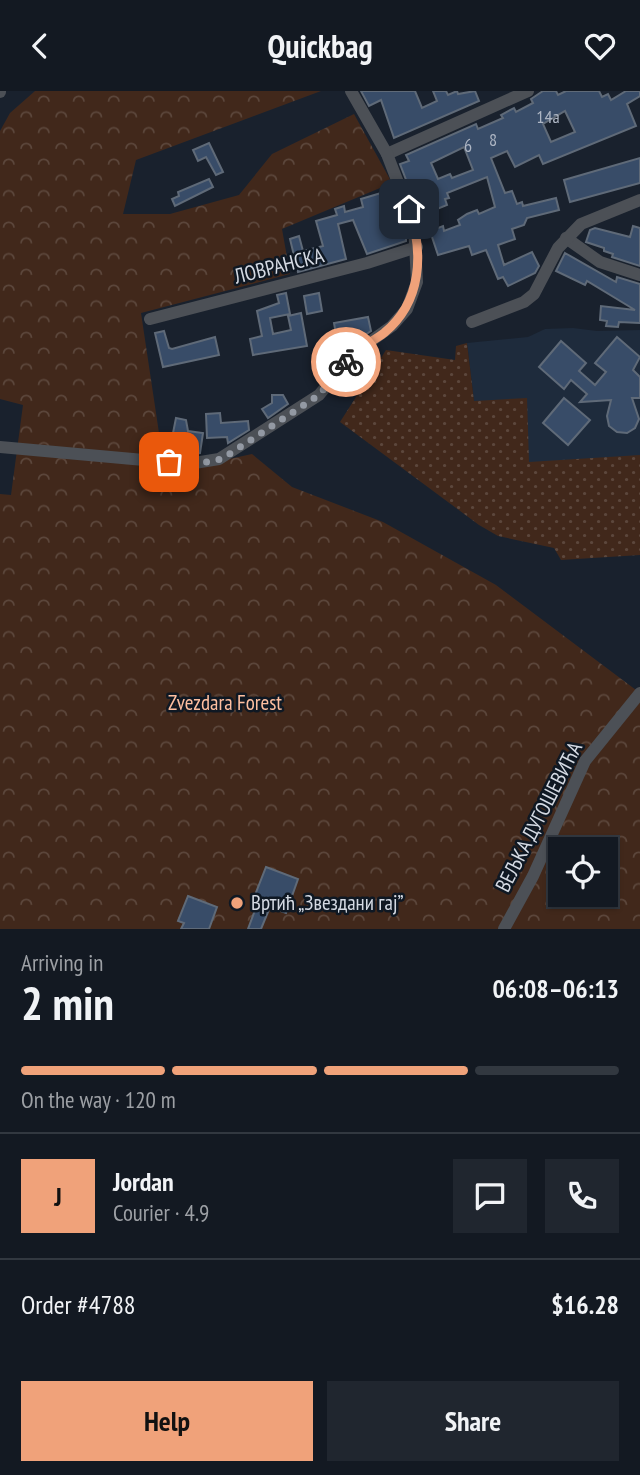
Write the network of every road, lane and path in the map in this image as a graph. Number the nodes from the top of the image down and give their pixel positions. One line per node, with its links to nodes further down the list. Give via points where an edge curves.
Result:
1 (351, 91): 3 (street)
2 (528, 91): 3 (street)
3 (387, 154): 6 (street, via 414,224)
4 (640, 200): 5 (street, via 593,216)
5 (566, 238): 7 (street, via 600,262); 9 (street, via 534,294)
6 (416, 247): 8 (street, ЛОВРАНСКА); 10 (street, via 417,282 400,318 353,354 319,395 222,459 188,464)
7 (640, 275)
8 (150, 319)
9 (472, 322)
10 (0, 447)
11 (640, 693): 12 (street, ВЕЉКА ДУГОШЕВИЋА, via 585,761)
12 (504, 929)

